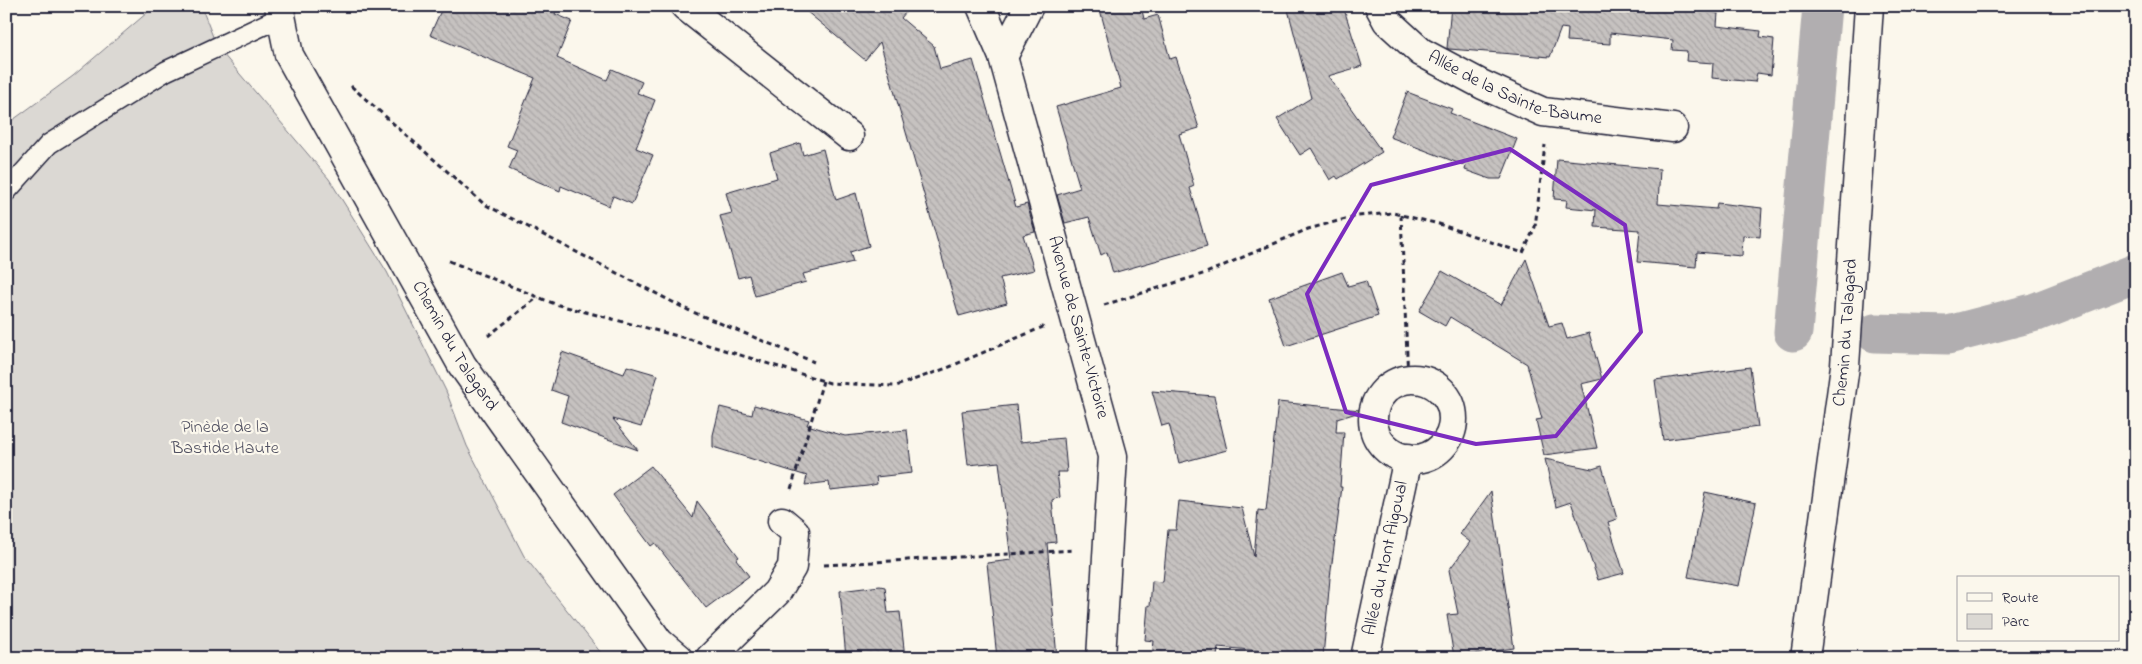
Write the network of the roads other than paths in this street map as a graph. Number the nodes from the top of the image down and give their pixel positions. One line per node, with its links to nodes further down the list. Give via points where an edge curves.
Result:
1 (685, 6): 9 (street)
2 (981, 6): 7 (street, Avenue de Sainte-Victoire)
3 (1029, 6): 7 (street)
4 (1379, 6): 8 (street, Allée de la Sainte-Baume, via 1387,21 1421,52 1482,85 1549,113)
5 (1869, 6): 17 (street, Chemin du Talagard, via 1846,366)
6 (280, 12): 10 (lane, via 166,71 49,144); 13 (street, Chemin du Talagard, via 289,55 462,364 659,642)
7 (1003, 57): 15 (street, Avenue de Sainte-Victoire, via 1113,456)
8 (1673, 128)
9 (849, 136)
10 (6, 192)
11 (1408, 458): 11 (street, Allée du Mont Aigoual, via 1385,447 1378,437 1374,412 1386,390 1408,379 1421,379 1444,393 1454,418 1451,432 1434,453); 16 (street, Allée du Mont Aigoual)
12 (782, 521): 14 (street, via 795,532 792,567 777,592)
13 (678, 658)
14 (710, 658)
15 (1101, 658)
16 (1365, 658)
17 (1805, 658)

